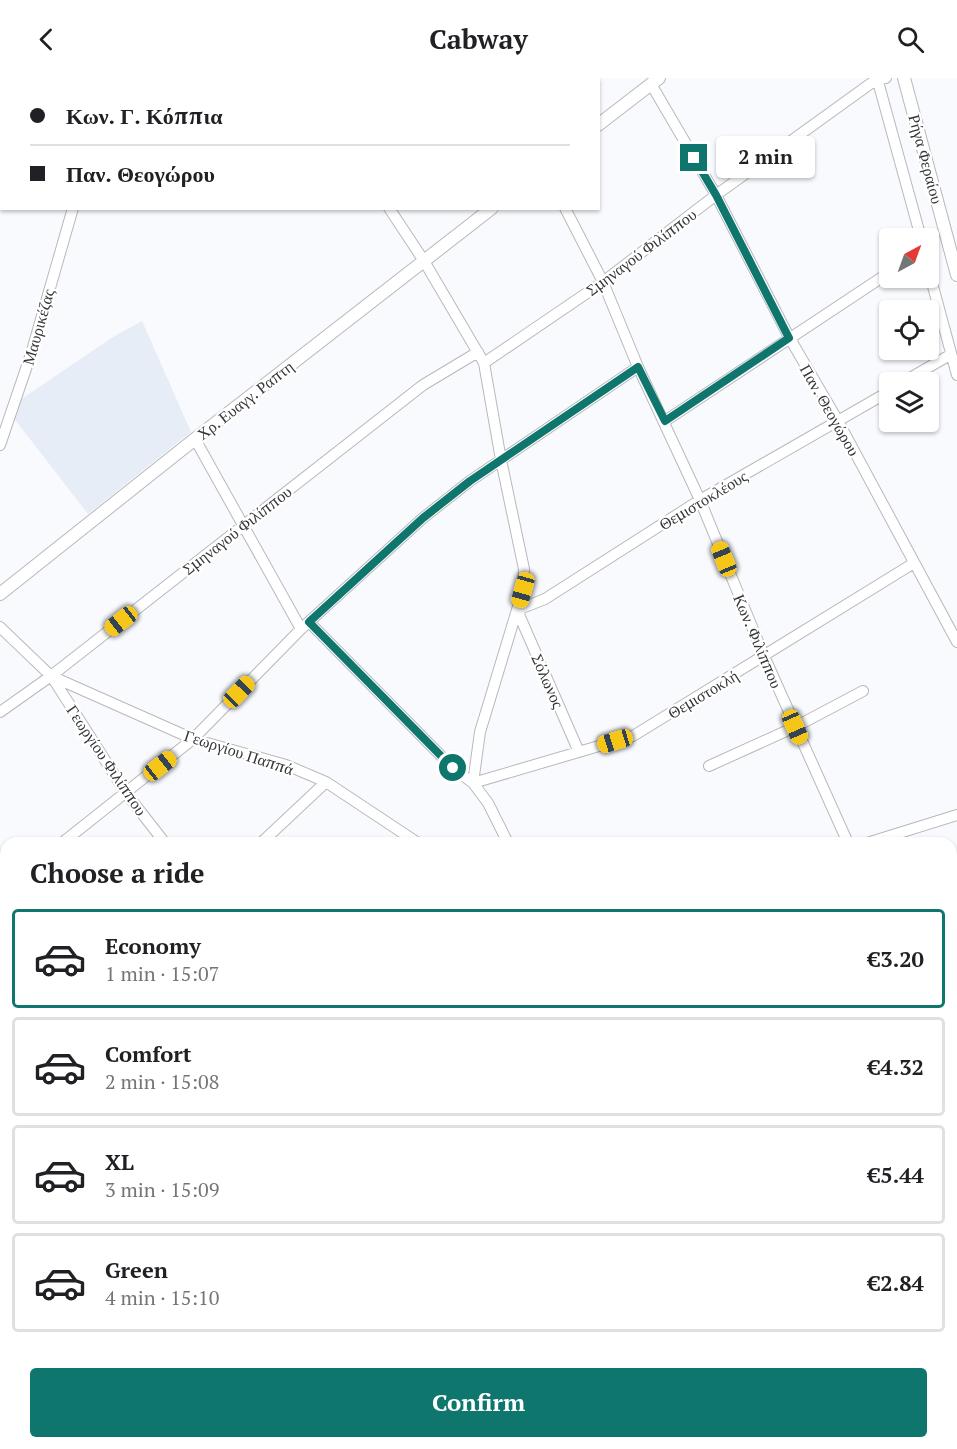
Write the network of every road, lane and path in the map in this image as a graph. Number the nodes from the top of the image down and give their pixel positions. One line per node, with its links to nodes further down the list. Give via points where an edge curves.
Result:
1 (880, 78): 5 (street, Σμηναγού Φιλίππου); 10 (street, Ρήγα Φεραίου)
2 (904, 78): 12 (street, Ρήγα Φεραίου)
3 (652, 80): 4 (street); 5 (street, Παν. Θεογώρου)
4 (600, 123)
5 (716, 195): 14 (street, Σμηναγού Φιλίππου); 16 (street, Παν. Θεογώρου)
6 (72, 210): 27 (street, Μαυρικέζας)
7 (390, 210): 11 (street)
8 (489, 210): 11 (street, Χρ. Ευαγγ. Ραπτη)
9 (566, 210): 14 (street, Κων. Φιλίππου)
10 (918, 228)
11 (424, 261): 17 (street); 26 (street, Χρ. Ευαγγ. Ραπτη)
12 (957, 275)
13 (879, 279): 16 (street)
14 (603, 282): 19 (street, Σμηναγού Φιλίππου); 20 (street, Κων. Φιλίππου)
15 (933, 288): 18 (street)
16 (789, 338): 24 (street); 25 (street, Παν. Θεογώρου)
17 (478, 352): 19 (street); 30 (street, Σμηναγού Φιλίππου, via 423,385)
18 (950, 355): 21 (street); 22 (street)
19 (484, 363): 28 (street)
20 (638, 367): 24 (street, Κων. Φιλίππου); 28 (street)
21 (920, 372)
22 (957, 375)
23 (879, 397): 25 (street, Θεμιστοκλέους)
24 (665, 421): 29 (street, Κων. Φιλίππου)
25 (838, 421): 29 (street, Θεμιστοκλέους); 31 (street, Παν. Θεογώρου)
26 (195, 439): 30 (street); 32 (street, Χρ. Ευαγγ. Ραπτη)
27 (0, 445)
28 (501, 460): 33 (street, via 524,569); 34 (street, via 423,518)
29 (700, 500): 33 (street, Θεμιστοκλέους, via 545,599); 37 (street, Κων. Φιλίππου)
30 (243, 525): 34 (street); 38 (street, Σμηναγού Φιλίππου)
31 (914, 563): 36 (street, Παν. Θεογώρου); 37 (street, Θεμιστοκλή)
32 (0, 594)
33 (517, 610): 43 (street, Σόλωνος); 46 (street, via 480,732)
34 (305, 625): 42 (street); 46 (street)
35 (0, 627): 38 (street, Γεωργίου Παππά)
36 (957, 642)
37 (764, 656): 41 (street, Κων. Φιλίππου); 43 (street, Θεμιστοκλή, via 633,736)
38 (51, 676): 40 (street, Σμηναγού Φιλίππου); 42 (street, Γεωργίου Παππά); 47 (street, Γεωργίου Φιλίππου)
39 (863, 691): 41 (street)
40 (0, 712)
41 (795, 727): 44 (street); 54 (street, Κων. Φιλίππου)
42 (193, 740): 45 (street, Γεωργίου Παππά, via 285,765); 47 (street)
43 (579, 752): 46 (street, Θεμιστοκλή)
44 (709, 766)
45 (326, 782): 51 (street); 52 (street, Γεωργίου Παππά)
46 (472, 783): 53 (street, via 488,803)
47 (126, 793): 49 (street); 50 (street, Γεωργίου Φιλίππου)
48 (957, 815): 55 (street)
49 (70, 837)
50 (160, 837)
51 (267, 837)
52 (409, 837)
53 (505, 837)
54 (845, 837)
55 (886, 837)

